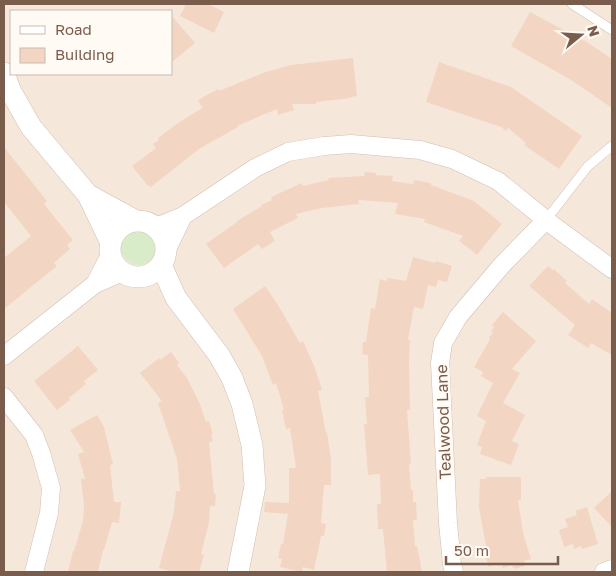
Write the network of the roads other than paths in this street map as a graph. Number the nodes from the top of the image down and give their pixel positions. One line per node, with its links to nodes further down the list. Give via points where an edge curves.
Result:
1 (572, 4): 2 (lane)
2 (612, 30)
3 (4, 73): 5 (street, via 14,104)
4 (612, 146): 7 (lane, via 588,166)
5 (88, 195): 8 (street); 9 (street)
6 (183, 216): 7 (street, via 255,168 288,152 351,144 420,150 452,159 498,181); 8 (street); 10 (street)
7 (546, 220): 11 (street); 19 (street, Tealwood Lane, via 458,317 443,343 440,363 448,524)
8 (146, 224): 9 (street, via 125,224 116,232); 10 (street, via 164,239)
9 (111, 248): 12 (street, via 115,264); 13 (street)
10 (157, 264): 12 (street, via 133,276); 18 (street, via 176,298 219,355 242,404 252,446 255,486)
11 (612, 269)
12 (122, 272): 13 (street)
13 (95, 284): 14 (street)
14 (4, 356)
15 (4, 397): 17 (street, via 34,435 51,488 49,513)
16 (612, 569): 20 (street)
17 (34, 572)
18 (238, 572)
19 (454, 572)
20 (604, 572)

